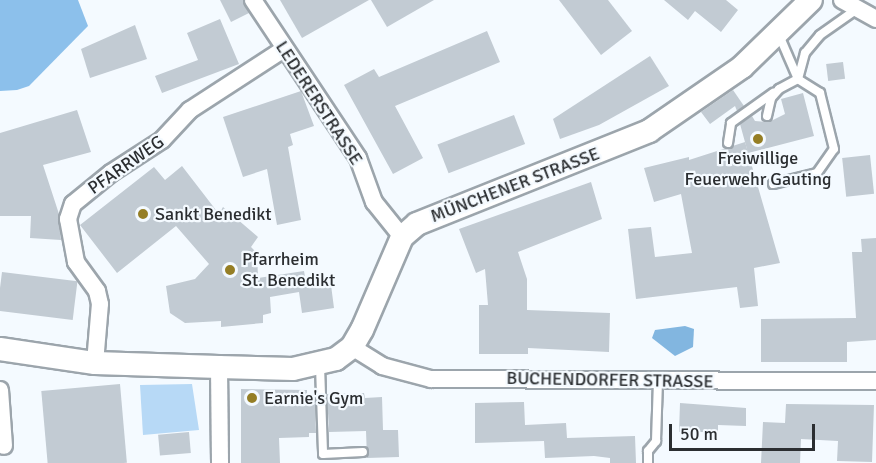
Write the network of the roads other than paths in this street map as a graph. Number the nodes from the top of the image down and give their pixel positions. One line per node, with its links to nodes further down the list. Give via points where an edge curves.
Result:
1 (253, 0): 7 (street, LEDERERSTRASSE)
2 (811, 0): 6 (main road, MÜNCHENER STRASSE)
3 (842, 0): 4 (street)
4 (857, 9): 5 (street); 8 (lane, via 820,35 805,53)
5 (876, 19)
6 (778, 34): 8 (lane); 13 (main road, MÜNCHENER STRASSE, via 718,86 649,131 434,216)
7 (284, 49): 13 (street, LEDERERSTRASSE, via 358,158 374,202); 16 (street, PFARRWEG, via 190,110 162,140 111,173 74,204 69,226 76,262 97,291 100,304)
8 (798, 79): 9 (lane); 12 (lane, via 820,93 834,149 817,173)
9 (779, 89): 10 (lane, via 771,98); 11 (lane, via 731,123)
10 (767, 116)
11 (728, 143)
12 (773, 184)
13 (402, 237): 14 (main road)
14 (352, 347): 17 (main road); 19 (street, BUCHENDORFER STRASSE, via 382,366 431,379)
15 (1, 354): 16 (main road)
16 (95, 363): 18 (main road)
17 (320, 366): 18 (main road); 23 (lane, via 323,454)
18 (219, 367): 24 (street)
19 (658, 380): 20 (street, BUCHENDORFER STRASSE); 25 (lane, via 656,441 648,451)
20 (876, 381)
21 (0, 390): 22 (street)
22 (4, 446)
23 (363, 452)
24 (220, 463)
25 (648, 463)

